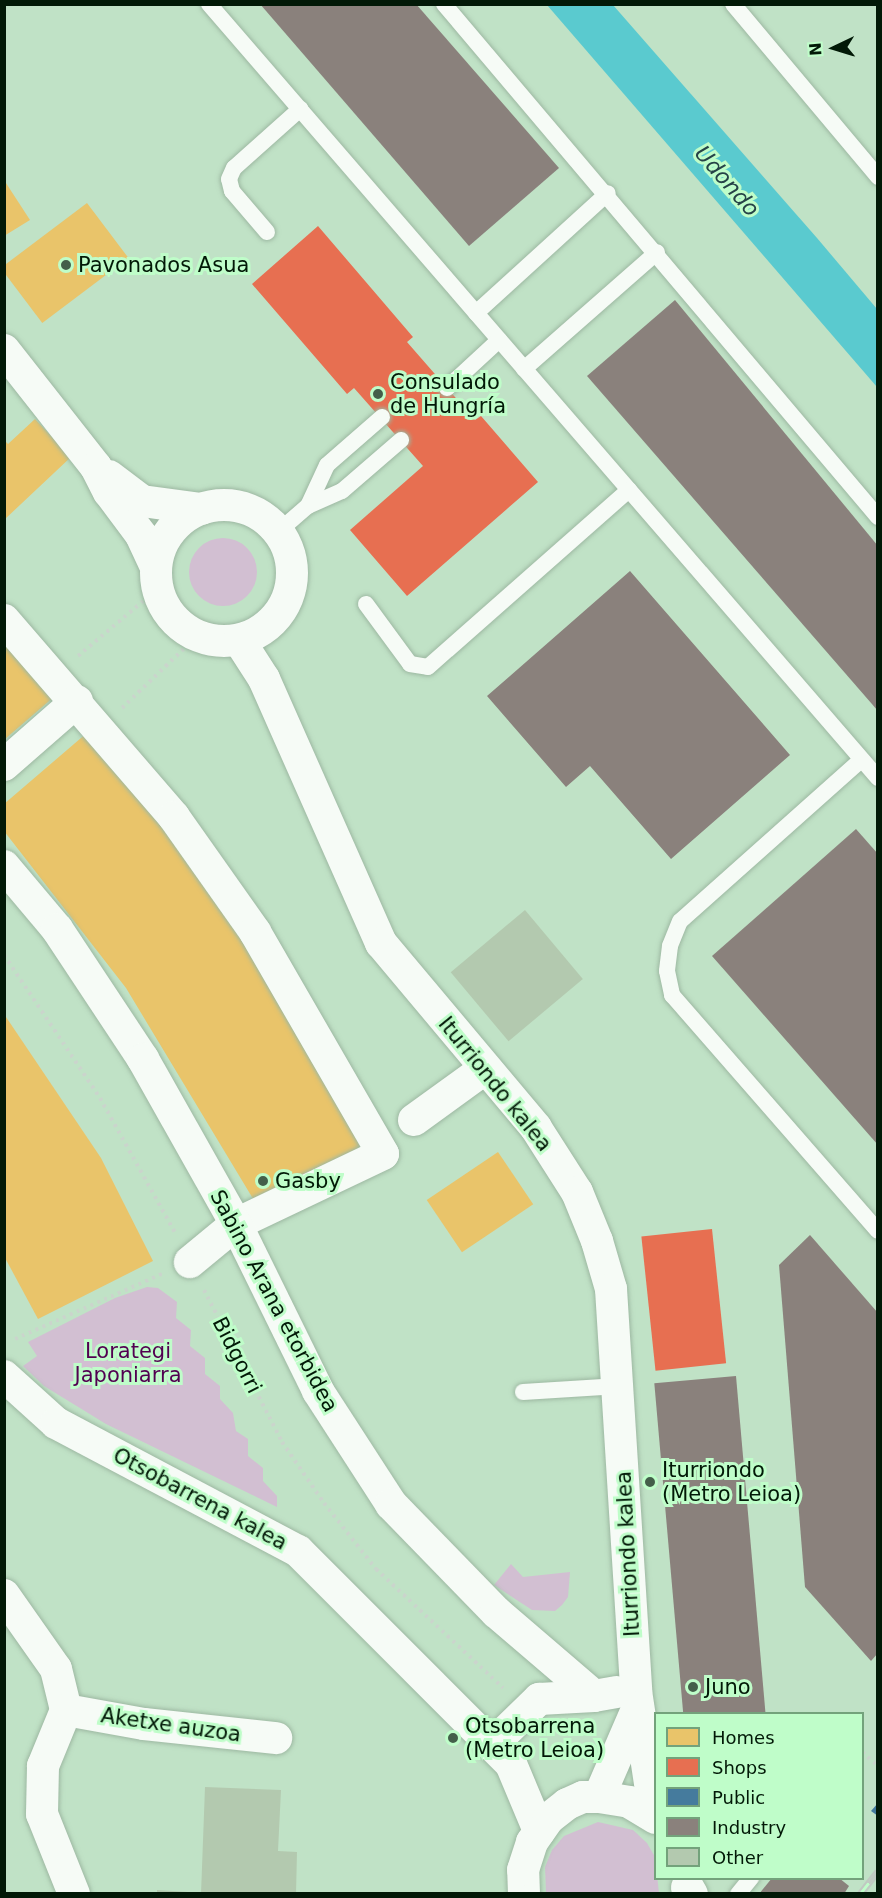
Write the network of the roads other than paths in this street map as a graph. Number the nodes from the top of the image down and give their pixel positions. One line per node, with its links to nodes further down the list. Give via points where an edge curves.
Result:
1 (209, 4): 4 (lane)
2 (444, 4): 6 (lane)
3 (733, 4): 5 (lane)
4 (300, 109): 7 (lane, via 234,168 229,179 232,191); 9 (lane)
5 (878, 177)
6 (608, 193): 8 (lane); 9 (lane)
7 (267, 232)
8 (657, 252): 12 (lane); 20 (lane)
9 (476, 313): 10 (lane)
10 (500, 340): 12 (lane); 13 (lane)
11 (4, 350): 16 (street)
12 (524, 369): 17 (lane)
13 (447, 387)
14 (382, 417): 18 (lane, via 327,465)
15 (401, 440): 18 (lane, via 342,491)
16 (96, 466): 19 (street, via 142,501); 22 (street, via 141,535)
17 (629, 490): 23 (lane, via 428,667 410,664); 27 (lane)
18 (308, 506): 21 (lane)
19 (201, 508): 21 (street, via 222,504 244,507); 22 (street, via 170,531)
20 (878, 517)
21 (279, 531): 25 (street, via 289,552 293,574 288,597 278,617 260,632)
22 (157, 578): 25 (street, via 172,617 197,636 218,642)
23 (366, 604)
24 (4, 620): 26 (street)
25 (239, 640): 31 (street, Iturriondo kalea, via 264,679 381,943)
26 (77, 700): 28 (street); 33 (street, via 174,817 255,932 383,1154)
27 (861, 760): 29 (lane); 34 (lane, via 680,921 670,946 668,971 672,995)
28 (4, 765)
29 (878, 778)
30 (4, 866): 33 (street, Sabino Arana etorbidea, via 57,929 143,1059)
31 (483, 1070): 32 (street); 37 (street, Iturriondo kalea, via 536,1128 577,1192 611,1289)
32 (414, 1120)
33 (236, 1224): 35 (street); 40 (street, Sabino Arana etorbidea, via 318,1391 391,1504 496,1612)
34 (878, 1231)
35 (190, 1262)
36 (4, 1376): 47 (street, Otsobarrena kalea, via 56,1422 298,1551 511,1764)
37 (619, 1386): 38 (lane); 40 (street, Iturriondo kalea)
38 (523, 1392)
39 (4, 1595): 41 (street, via 56,1669)
40 (616, 1698): 42 (street, via 539,1699); 44 (street); 45 (street, Iturriondo kalea)
41 (66, 1710): 43 (street, Aketxe auzoa, via 144,1724); 49 (street, via 43,1766 42,1814)
42 (502, 1735)
43 (276, 1738)
44 (599, 1797): 46 (street, via 629,1802); 47 (street, via 583,1797 567,1804)
45 (654, 1814)
46 (654, 1816)
47 (539, 1831): 50 (street, via 524,1870)
48 (749, 1880): 51 (lane)
49 (74, 1893)
50 (524, 1893)
51 (738, 1893)

